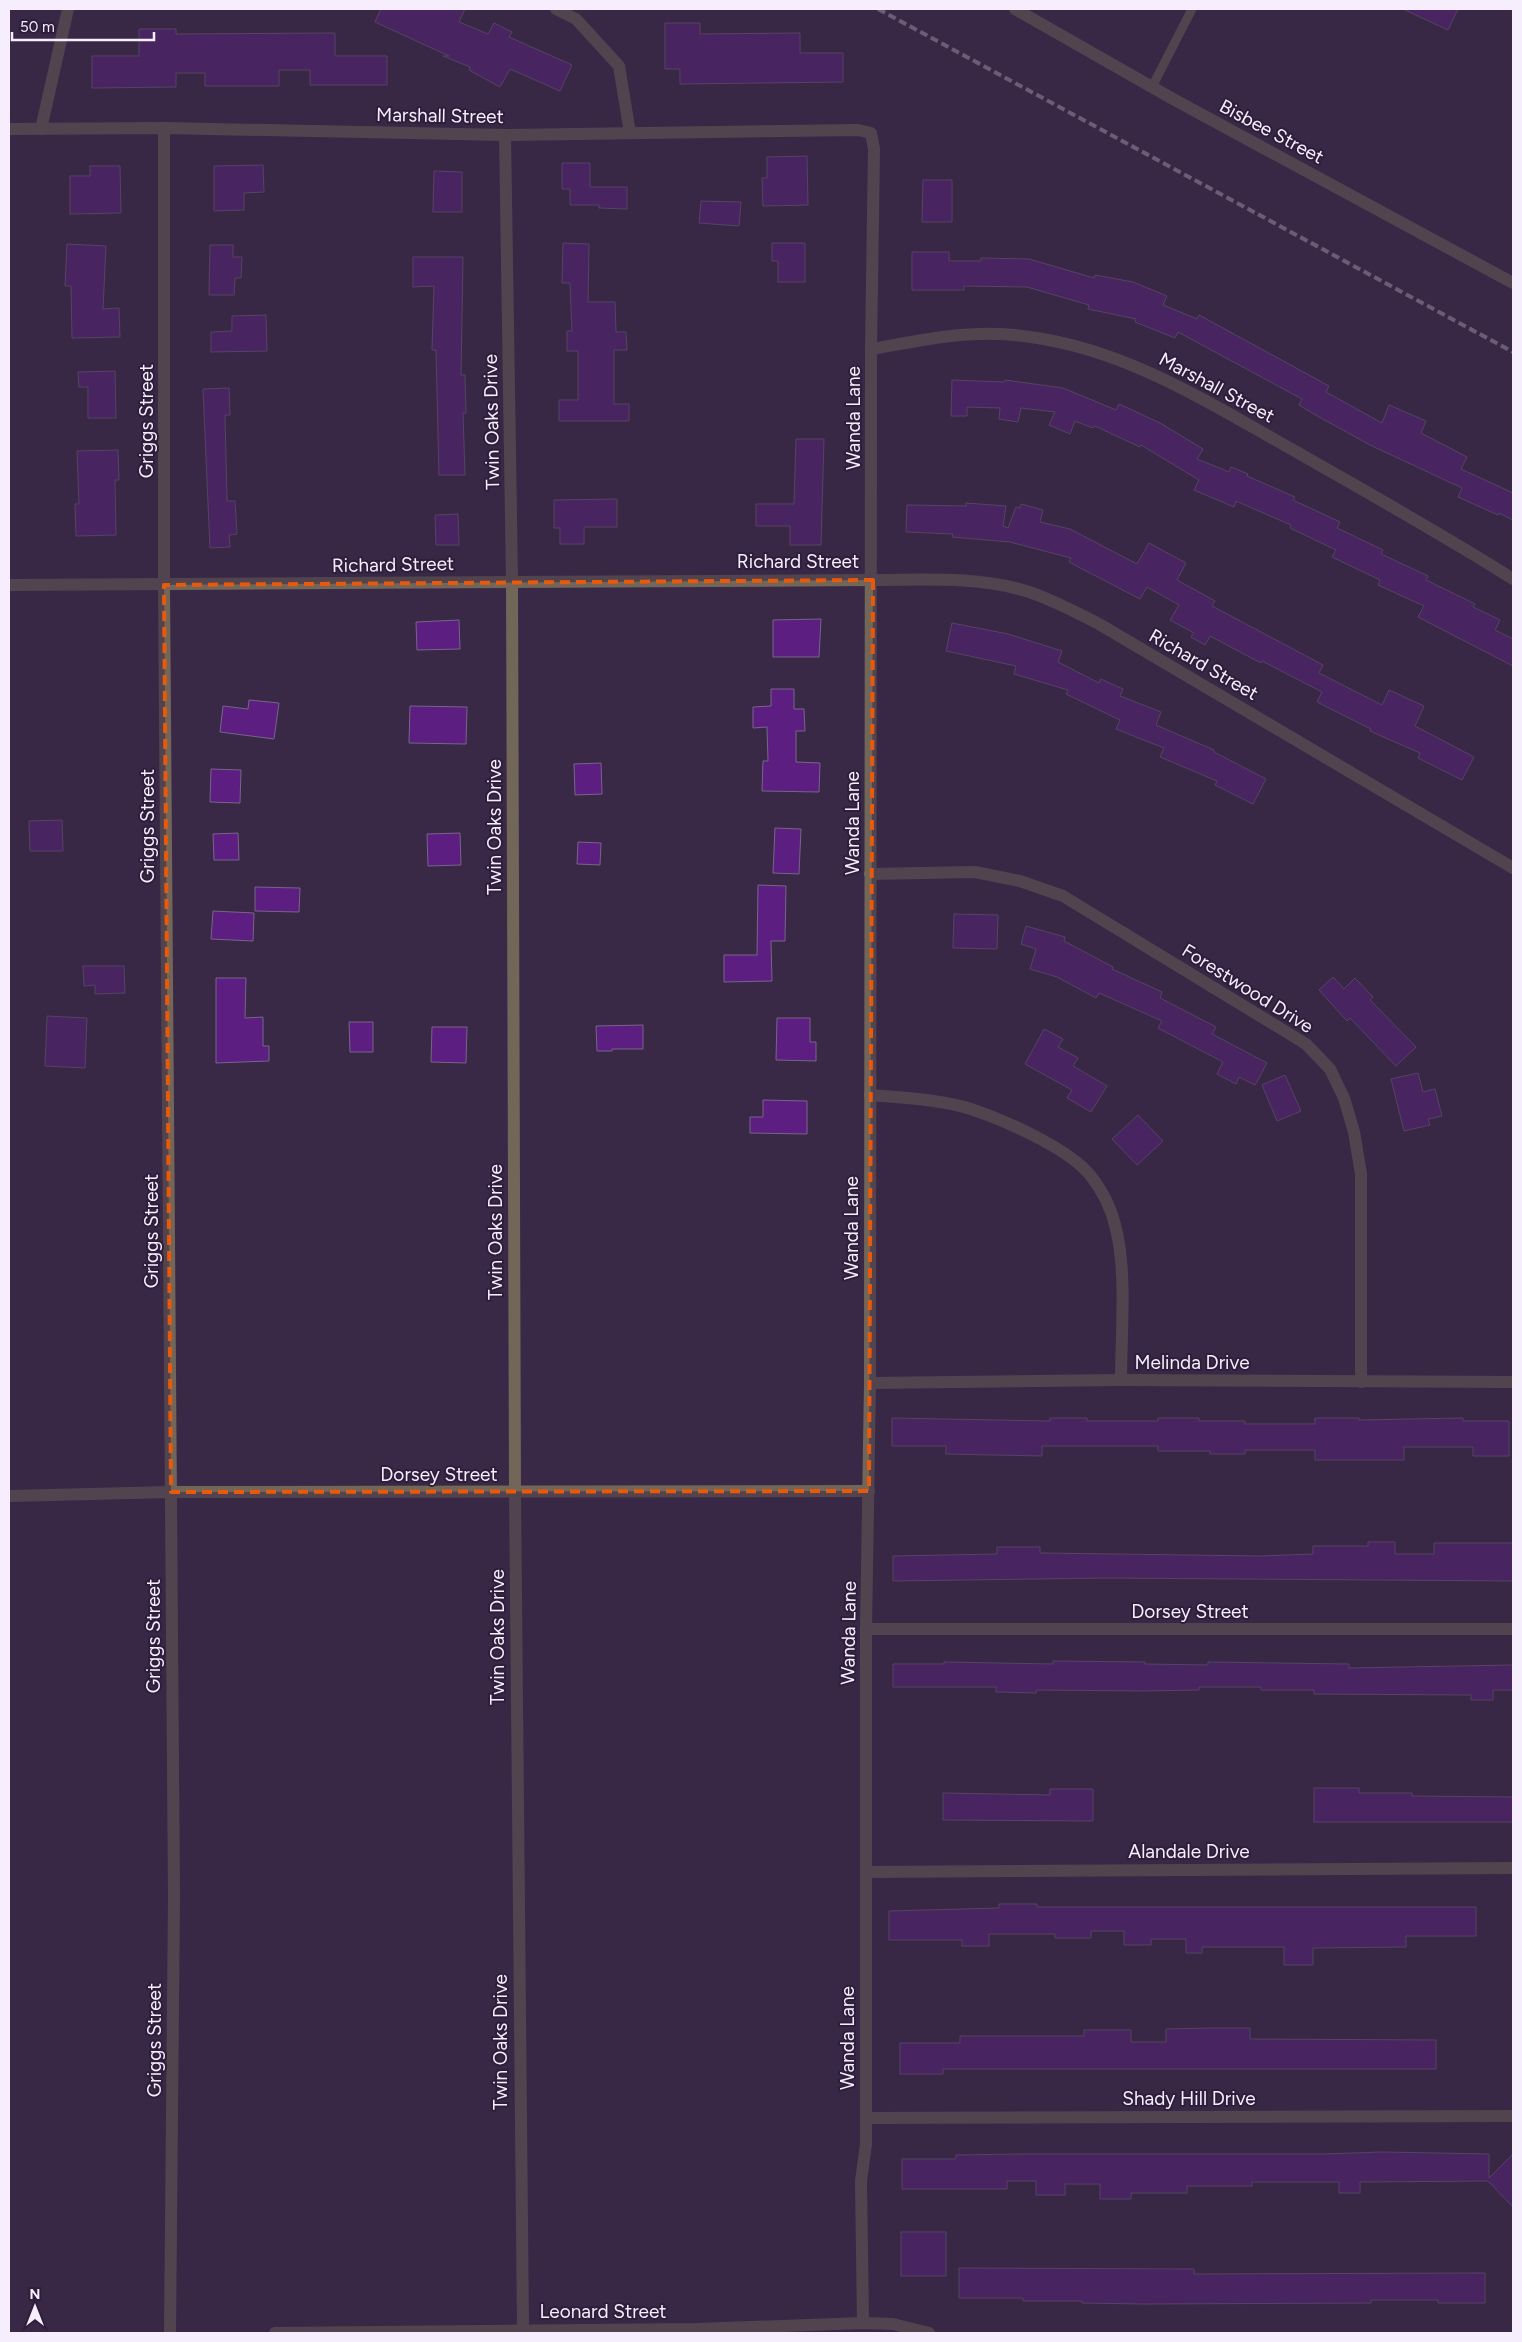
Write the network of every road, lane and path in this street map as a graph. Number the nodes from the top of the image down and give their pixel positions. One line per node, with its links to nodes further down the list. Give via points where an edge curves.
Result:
1 (68, 9): 8 (street)
2 (556, 9): 9 (street, via 576,19 619,66)
3 (1015, 9): 5 (street, Bisbee Street)
4 (1192, 9): 5 (lane)
5 (1152, 87): 12 (street, Bisbee Street)
6 (164, 128): 8 (street, Marshall Street); 11 (street, Marshall Street); 18 (street, Griggs Street)
7 (9, 129): 8 (street, Marshall Street)
8 (40, 129)
9 (630, 133): 10 (street, Marshall Street, via 858,130); 11 (street, Marshall Street)
10 (871, 133): 13 (street, Wanda Lane, via 874,149)
11 (505, 135): 16 (street, Twin Oaks Drive)
12 (1513, 283)
13 (871, 349): 14 (street, Wanda Lane); 15 (street, Marshall Street, via 955,335 999,334 1114,356 1165,378 1439,533)
14 (872, 580): 16 (street, Richard Street); 19 (street, Richard Street, via 996,584 1056,601); 20 (street, Wanda Lane)
15 (1513, 580)
16 (512, 582): 18 (street, Richard Street); 28 (street, Twin Oaks Drive)
17 (9, 585): 18 (street, Richard Street)
18 (164, 585): 27 (street, Griggs Street)
19 (1513, 868)
20 (870, 874): 21 (street, Wanda Lane); 23 (street, Forestwood Drive, via 975,872 1020,881 1063,896 1306,1044 1330,1069 1344,1098 1362,1174)
21 (870, 1095): 22 (street, via 970,1109 1011,1124 1066,1154 1089,1174 1107,1201 1116,1229 1121,1269); 25 (street, Wanda Lane)
22 (1121, 1380): 23 (street, Melinda Drive); 25 (street, Melinda Drive)
23 (1361, 1382): 24 (street, Melinda Drive)
24 (1513, 1382)
25 (870, 1383): 26 (street, Wanda Lane)
26 (869, 1491): 28 (street, Dorsey Street); 30 (street, Wanda Lane)
27 (171, 1492): 28 (street, Dorsey Street); 29 (street, Dorsey Street); 38 (street, Griggs Street, via 174,1897)
28 (514, 1492): 37 (street, Twin Oaks Drive)
29 (9, 1496)
30 (866, 1629): 31 (street, Dorsey Street); 33 (street, Wanda Lane)
31 (1513, 1629)
32 (1513, 1868): 33 (street, Alandale Drive)
33 (866, 1872): 35 (street, Wanda Lane)
34 (1513, 2116): 35 (street, Shady Hill Drive)
35 (866, 2118): 36 (street, Wanda Lane, via 861,2181)
36 (863, 2323): 37 (street, Leonard Street, via 697,2329); 40 (street, Leonard Street, via 893,2324)
37 (523, 2329): 39 (street, Leonard Street)
38 (170, 2333)
39 (275, 2333)
40 (929, 2333)

